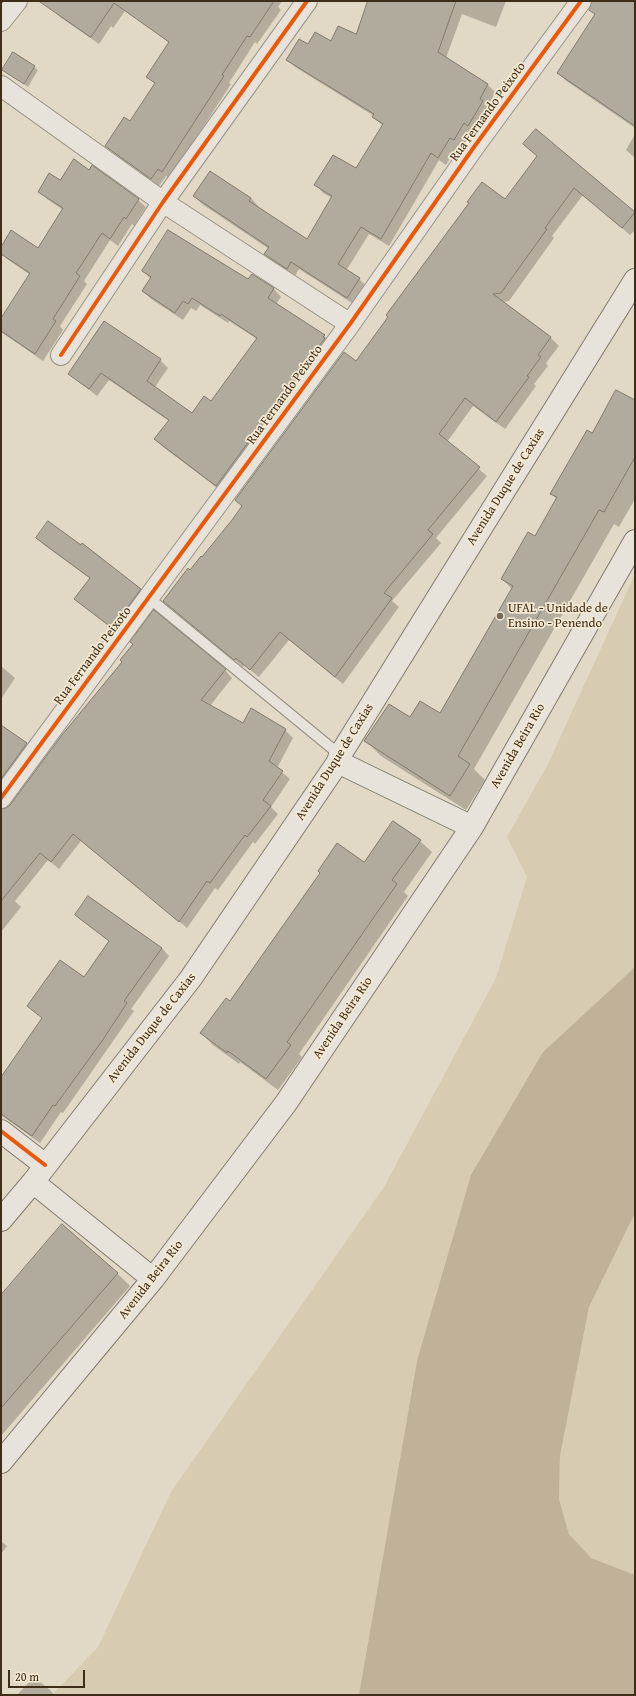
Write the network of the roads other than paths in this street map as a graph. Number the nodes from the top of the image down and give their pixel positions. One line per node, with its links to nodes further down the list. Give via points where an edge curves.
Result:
1 (17, 1): 4 (street)
2 (307, 1): 6 (street)
3 (581, 1): 8 (street, Rua Fernando Peixoto, via 474,147)
4 (1, 21)
5 (1, 86): 6 (street)
6 (163, 202): 8 (street); 9 (street)
7 (635, 280): 12 (main road, Avenida Duque de Caxias)
8 (350, 324): 11 (street, Rua Fernando Peixoto)
9 (61, 355)
10 (635, 541): 14 (main road, Avenida Beira Rio)
11 (149, 598): 12 (lane); 13 (street, Rua Fernando Peixoto)
12 (339, 759): 14 (main road); 16 (main road, Avenida Duque de Caxias, via 191,978)
13 (1, 798)
14 (472, 827): 18 (main road, Avenida Beira Rio, via 286,1103)
15 (1, 1131): 16 (main road)
16 (39, 1174): 17 (main road, Avenida Duque de Caxias); 18 (main road)
17 (1, 1220)
18 (153, 1279): 19 (main road, Avenida Beira Rio)
19 (1, 1462)

